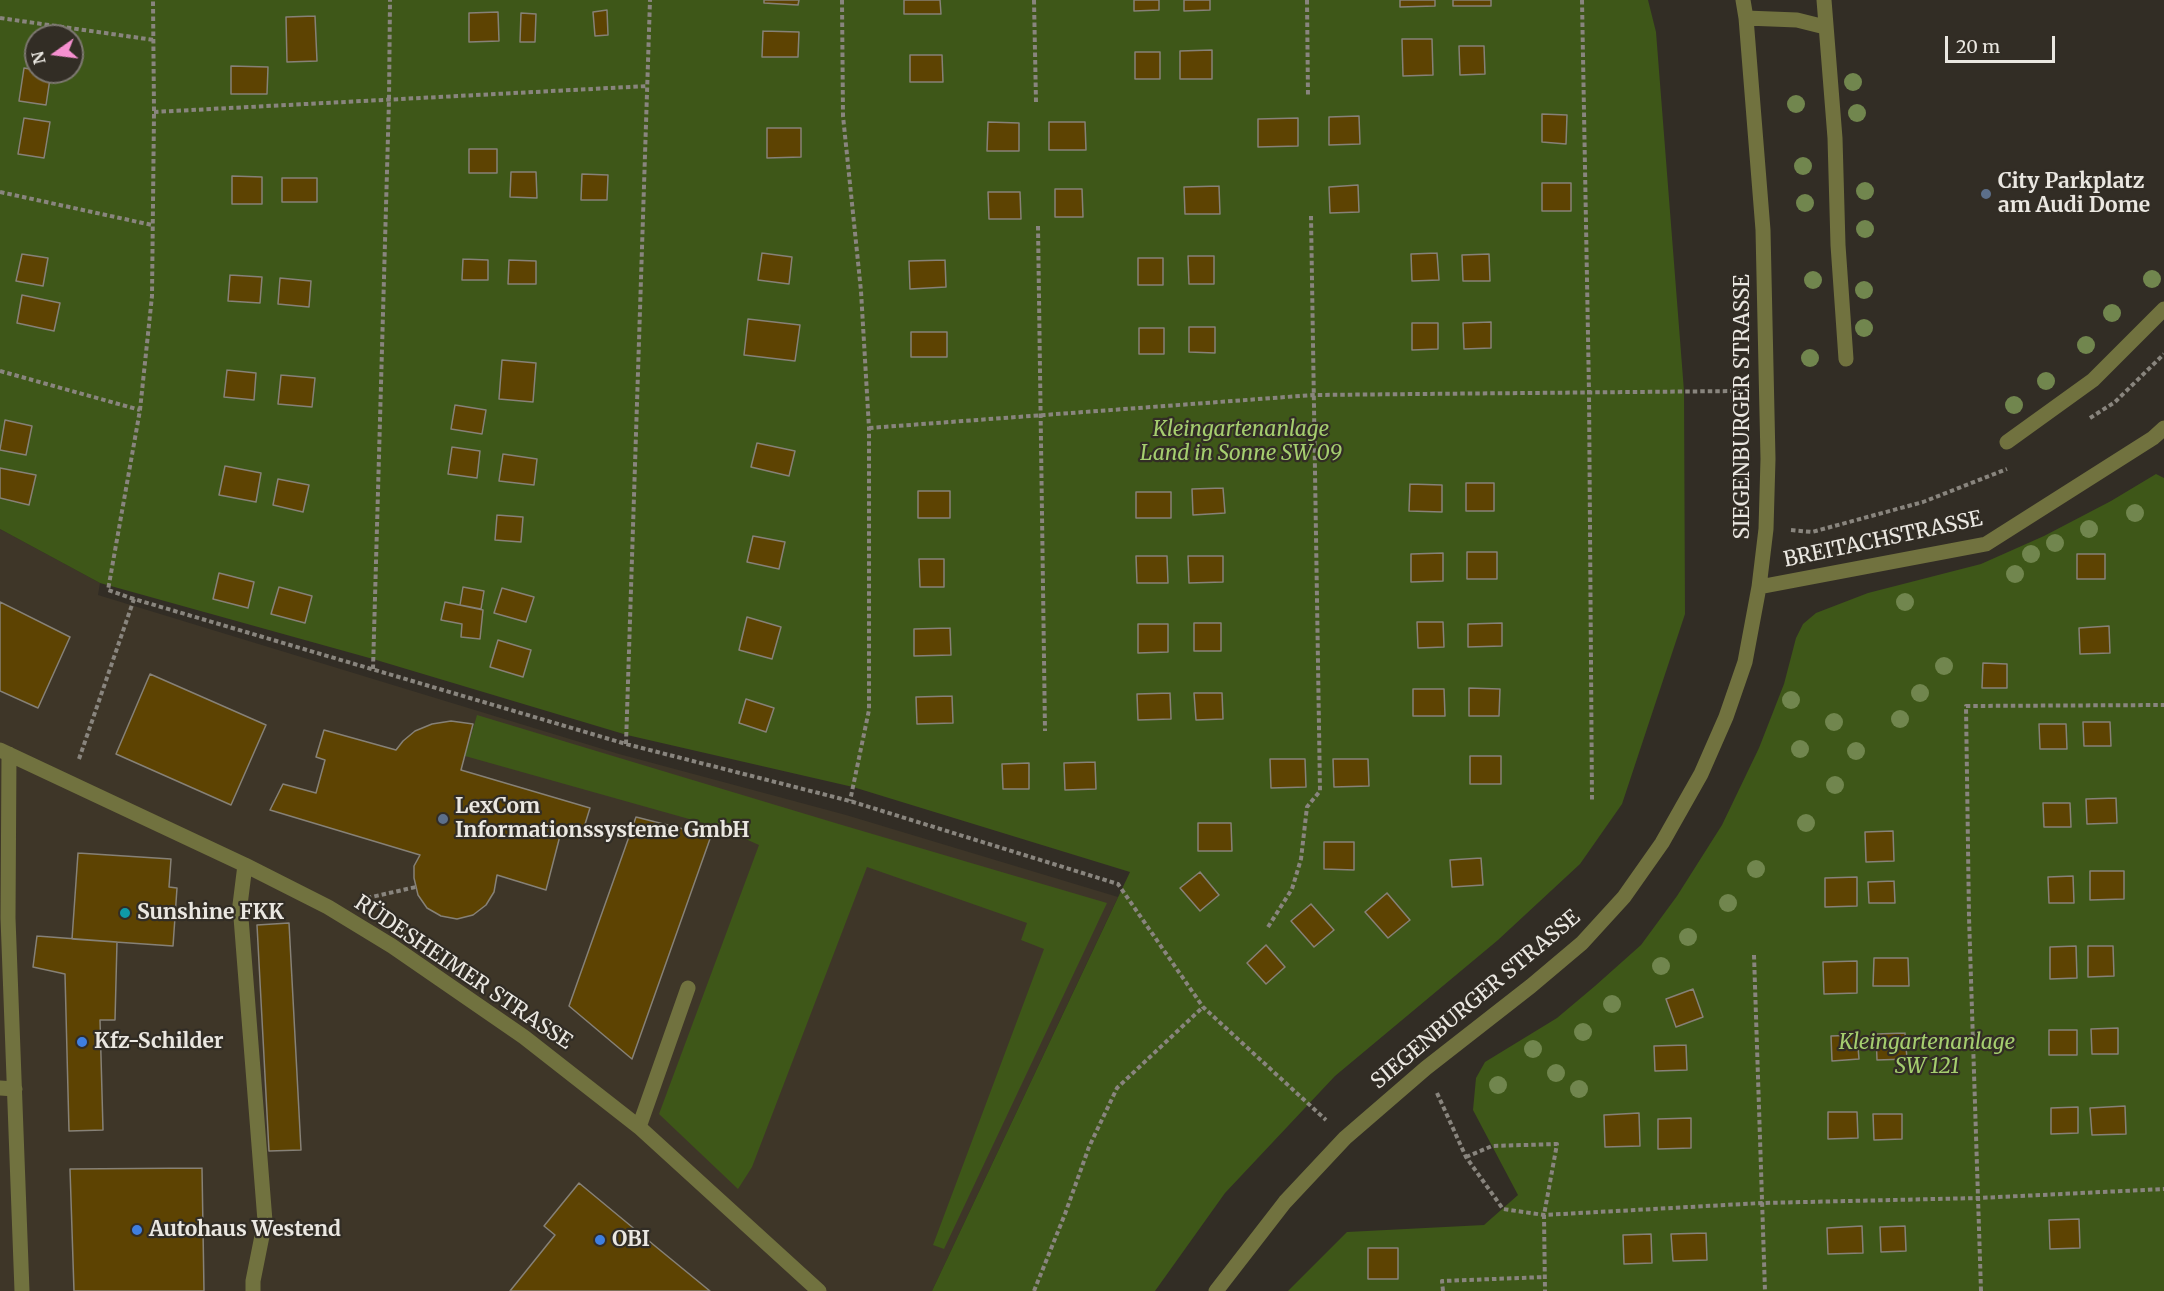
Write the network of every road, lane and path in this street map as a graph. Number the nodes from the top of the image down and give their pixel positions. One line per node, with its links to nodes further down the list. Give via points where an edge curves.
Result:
1 (153, 0): 13 (path)
2 (390, 0): 16 (path)
3 (650, 0): 14 (path)
4 (842, 0): 33 (path, via 843,116 861,291)
5 (1034, 0): 17 (path)
6 (1307, 0): 15 (path)
7 (1582, 0): 28 (path)
8 (1743, 0): 11 (street, SIEGENBURGER STRASSE)
9 (1824, 0): 12 (street)
10 (0, 18): 13 (path)
11 (1746, 18): 12 (street, via 1797,20); 27 (street, SIEGENBURGER STRASSE, via 1764,230)
12 (1825, 27): 25 (street)
13 (154, 40): 18 (path)
14 (648, 86): 16 (path); 43 (path)
15 (1308, 97)
16 (389, 100): 18 (path); 40 (path)
17 (1036, 102)
18 (154, 112): 21 (path)
19 (0, 192): 21 (path)
20 (1311, 216): 29 (path)
21 (152, 225): 30 (path, via 152,296)
22 (1038, 226): 31 (path)
23 (2164, 309): 35 (street, via 2093,380)
24 (2164, 354): 32 (path, via 2115,402)
25 (1846, 359)
26 (0, 370): 30 (path)
27 (1766, 391): 28 (path); 37 (street, SIEGENBURGER STRASSE)
28 (1589, 392): 29 (path); 47 (path)
29 (1313, 395): 31 (path); 52 (path, via 1320,791 1307,807 1301,860 1292,890)
30 (140, 410): 39 (path, via 108,590)
31 (1040, 414): 33 (path); 42 (path)
32 (2085, 421)
33 (869, 428): 46 (path, via 869,710)
34 (2164, 428): 38 (street, BREITACHSTRASSE, via 1986,544)
35 (2007, 442)
36 (2015, 467): 37 (path, via 1923,502 1812,532)
37 (1766, 529): 38 (street, SIEGENBURGER STRASSE)
38 (1760, 587): 56 (street, SIEGENBURGER STRASSE, via 1745,662 1726,717 1701,774 1662,843 1624,897 1582,943)
39 (134, 599): 40 (path); 45 (path)
40 (373, 669): 43 (path)
41 (2164, 705): 62 (path, via 1966,706)
42 (1045, 731)
43 (626, 744): 46 (path)
44 (4, 752): 45 (street, RÜDESHEIMER STRASSE); 51 (street)
45 (71, 783): 48 (street, RÜDESHEIMER STRASSE)
46 (850, 801): 55 (path, via 1118,884)
47 (1592, 801)
48 (245, 865): 50 (street, RÜDESHEIMER STRASSE); 67 (street, via 240,905 265,1221)
49 (416, 887): 50 (path)
50 (328, 907): 58 (street, RÜDESHEIMER STRASSE, via 524,1037)
51 (4, 916): 57 (street)
52 (1268, 927)
53 (1754, 955): 63 (path)
54 (688, 988): 58 (street)
55 (1203, 1007): 59 (path); 69 (path, via 1117,1088 1089,1147)
56 (1426, 1068): 59 (street, SIEGENBURGER STRASSE); 60 (path)
57 (8, 1089): 66 (street)
58 (639, 1127): 68 (street, RÜDESHEIMER STRASSE)
59 (1345, 1138): 70 (street, SIEGENBURGER STRASSE, via 1284,1202)
60 (1466, 1157): 64 (path, via 1503,1209); 64 (path, via 1492,1146 1557,1144)
61 (2164, 1189): 62 (path)
62 (1979, 1198): 63 (path); 74 (path)
63 (1762, 1203): 64 (path); 73 (path)
64 (1544, 1215): 65 (path)
65 (1545, 1277): 71 (path, via 1442,1281); 72 (path)
66 (22, 1291)
67 (253, 1291)
68 (819, 1291)
69 (1034, 1291)
70 (1216, 1291)
71 (1443, 1291)
72 (1545, 1291)
73 (1765, 1291)
74 (1981, 1291)

